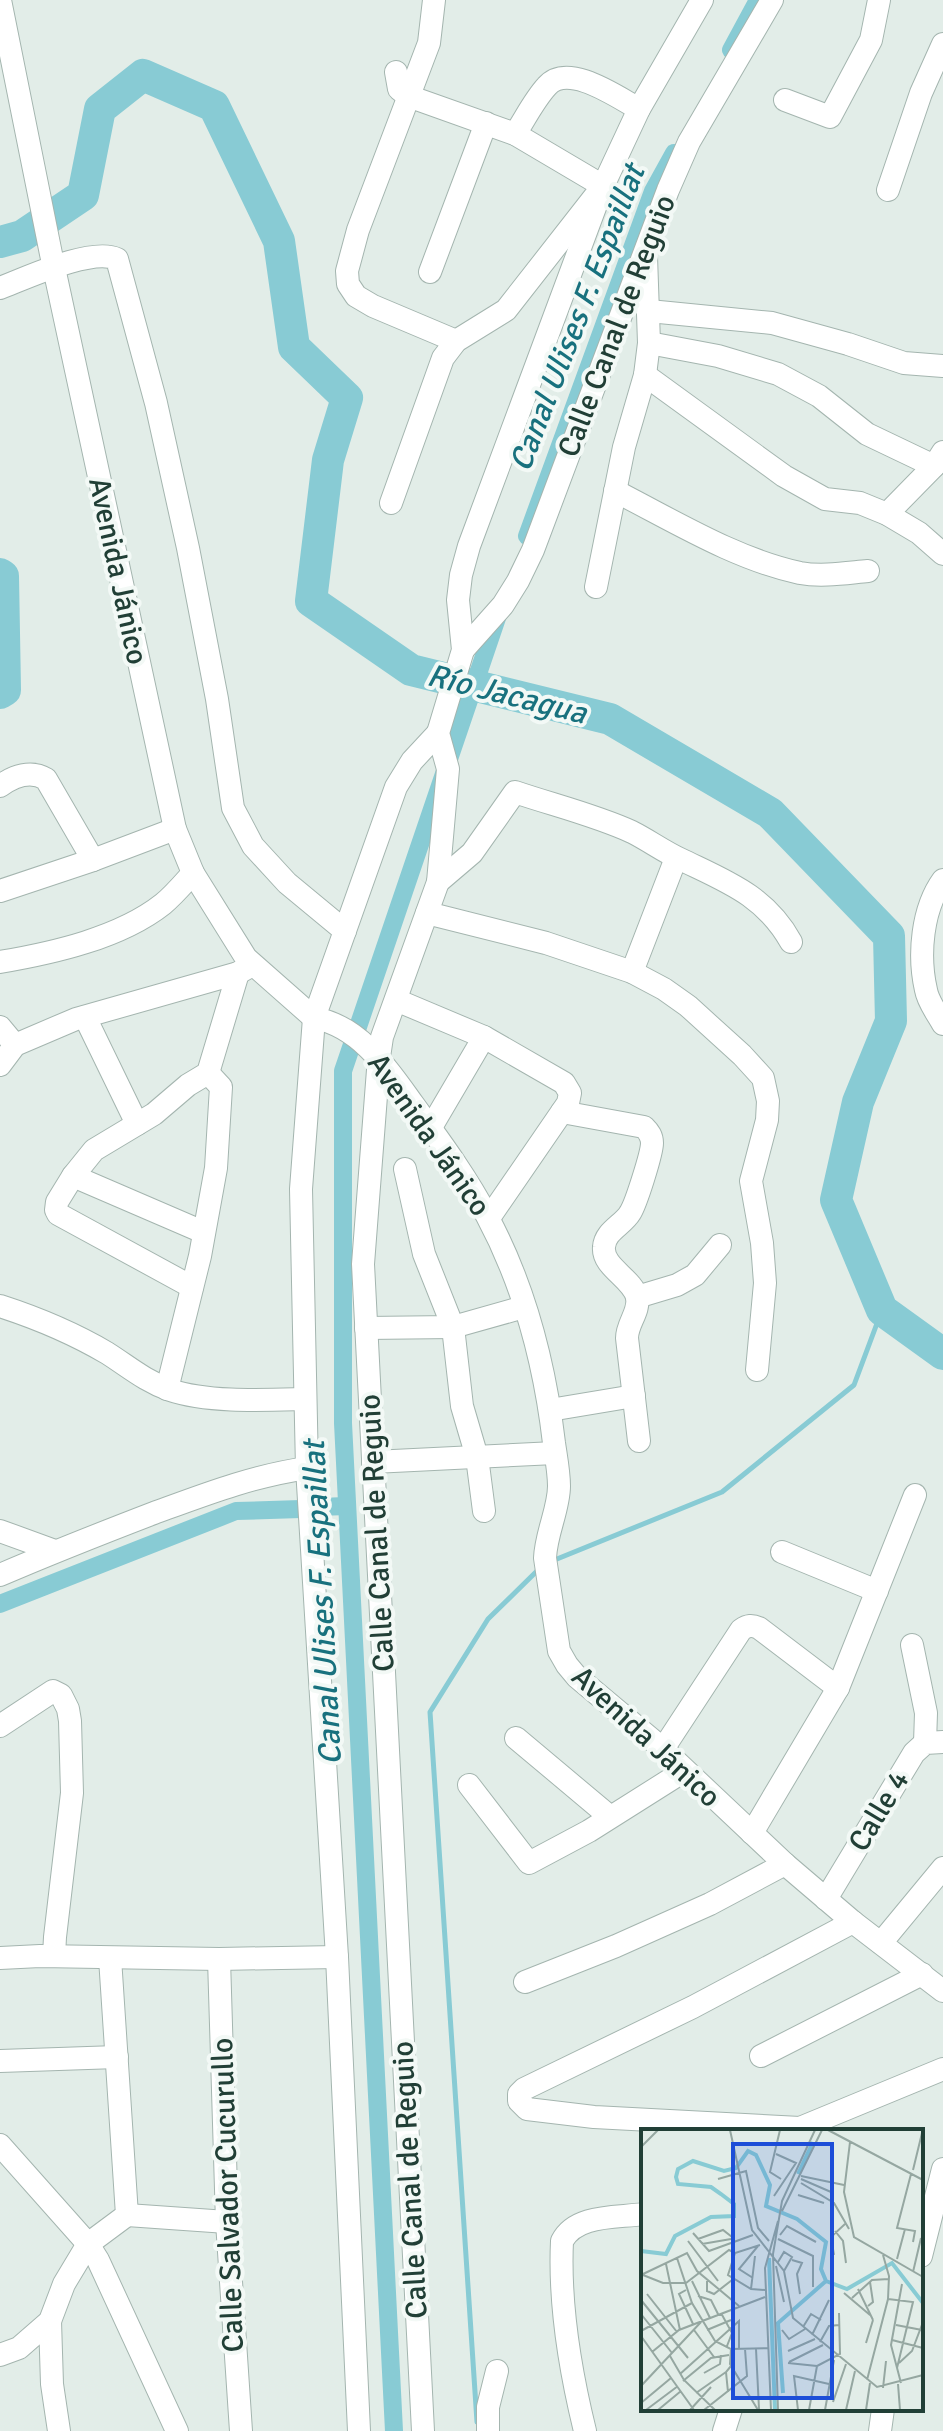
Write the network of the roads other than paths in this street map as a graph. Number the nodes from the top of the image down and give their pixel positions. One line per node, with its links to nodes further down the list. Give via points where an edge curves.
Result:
1 (0, 0): 16 (street, Avenida Jánico)
2 (434, 0): 8 (street, via 429,43)
3 (702, 0): 10 (street, Calle Canal de Reguio)
4 (772, 0): 15 (street, Calle Canal de Reguio, via 689,142)
5 (879, 0): 9 (street, via 871,40 830,117)
6 (943, 44): 14 (street)
7 (396, 72): 8 (street, via 399,89)
8 (408, 96): 11 (street); 20 (street, via 358,230 348,284 373,306)
9 (785, 100)
10 (639, 109): 12 (street, via 565,76 546,86); 13 (street, Calle Canal de Reguio)
11 (486, 123): 12 (street); 17 (street)
12 (515, 134): 13 (street)
13 (603, 186): 20 (street, via 506,310); 31 (street, Calle Canal de Reguio, via 469,546 458,600)
14 (888, 190)
15 (645, 247): 19 (street); 31 (street, Calle Canal de Reguio, via 533,550 503,605)
16 (52, 260): 18 (street); 34 (street, Avenida Jánico); 42 (street, via 98,255 117,259 188,548 233,808 253,846 287,883)
17 (430, 272)
18 (0, 288)
19 (649, 311): 21 (street); 22 (street, via 772,323 904,363)
20 (456, 341): 26 (street, via 443,358)
21 (649, 343): 23 (street); 24 (street, via 778,374 819,396 867,434)
22 (943, 366)
23 (645, 375): 25 (street); 27 (street, via 798,484 825,499 860,503)
24 (938, 459): 27 (street)
25 (615, 491): 29 (street, via 700,535 800,573); 30 (street)
26 (391, 503)
27 (887, 514): 28 (street)
28 (943, 554)
29 (868, 571)
30 (596, 587)
31 (463, 650): 32 (street, Calle Canal de Reguio)
32 (438, 733): 39 (street, Calle Canal de Reguio, via 448,769); 42 (street, Calle Canal de Reguio, via 396,787)
33 (0, 786): 36 (street, via 37,773 46,779)
34 (175, 829): 36 (street); 37 (street, Avenida Jánico)
35 (676, 858): 39 (street, via 632,832 515,792 472,853); 43 (street, via 734,884 759,902); 46 (street)
36 (93, 860): 40 (street)
37 (193, 873): 44 (street, via 163,904 114,933); 45 (street, Avenida Jánico, via 246,958)
38 (943, 880): 50 (street, via 935,891 921,956 926,993)
39 (438, 882): 41 (street, Calle Canal de Reguio)
40 (0, 891)
41 (427, 913): 46 (street, via 546,943); 47 (street, Calle Canal de Reguio)
42 (345, 931): 49 (street, Calle Canal de Reguio)
43 (791, 942)
44 (0, 962)
45 (246, 969): 48 (street); 49 (street, Avenida Jánico); 56 (street)
46 (632, 972): 71 (street, via 688,1006 763,1078 767,1120 751,1181 765,1283)
47 (396, 1000): 52 (street); 54 (street, Calle Canal de Reguio)
48 (85, 1017): 53 (street); 58 (street)
49 (322, 1019): 54 (street, Avenida Jánico); 74 (street, Calle Canal de Reguio, via 301,1189)
50 (943, 1024)
51 (0, 1027): 53 (street)
52 (484, 1037): 57 (street, via 564,1083 570,1093); 59 (street)
53 (15, 1045): 55 (street)
54 (375, 1053): 59 (street, Avenida Jánico); 70 (street, Calle Canal de Reguio, via 363,1264)
55 (0, 1065)
56 (208, 1073): 58 (street); 63 (street, via 221,1087 216,1168)
57 (562, 1112): 62 (street); 66 (street, via 644,1127 652,1139 630,1214 604,1247 607,1259)
58 (137, 1124): 61 (street, via 94,1150)
59 (430, 1129): 62 (street, Avenida Jánico)
60 (405, 1169): 69 (street, via 424,1254)
61 (73, 1176): 63 (street); 65 (street, via 57,1202 58,1214)
62 (489, 1218): 68 (street, Avenida Jánico)
63 (203, 1232): 65 (street)
64 (720, 1245): 66 (street, via 695,1275)
65 (192, 1287): 72 (street)
66 (637, 1297): 73 (street, via 638,1308 627,1329)
67 (0, 1306): 72 (street, via 81,1339)
68 (524, 1307): 69 (street); 75 (street, Avenida Jánico)
69 (453, 1327): 70 (street); 78 (street, via 462,1406)
70 (366, 1328): 79 (street, Calle Canal de Reguio)
71 (757, 1370)
72 (167, 1389): 74 (street, via 187,1395)
73 (634, 1396): 75 (street); 76 (street)
74 (305, 1399): 80 (street, Calle Canal de Reguio)
75 (550, 1410): 77 (street, Avenida Jánico)
76 (639, 1441)
77 (555, 1453): 78 (street); 93 (street, Avenida Jánico, via 559,1488 545,1543 559,1651 577,1677)
78 (477, 1457): 79 (street); 82 (street)
79 (373, 1462): 133 (street, Calle Canal de Reguio)
80 (307, 1468): 84 (street, via 236,1482); 104 (street, Calle Canal de Reguio)
81 (915, 1495): 87 (street)
82 (484, 1511)
83 (0, 1531): 84 (street)
84 (55, 1551): 86 (street)
85 (782, 1552): 87 (street)
86 (0, 1575)
87 (877, 1591): 89 (street)
88 (912, 1645): 92 (street)
89 (838, 1688): 93 (street, via 759,1628 747,1626); 97 (street)
90 (0, 1726): 103 (street, via 53,1691 68,1709 72,1793)
91 (516, 1738): 96 (street)
92 (934, 1742): 100 (street, Calle 4, via 914,1753)
93 (663, 1749): 94 (street, Avenida Jánico)
94 (684, 1771): 96 (street); 97 (street, Avenida Jánico)
95 (469, 1785): 96 (street, via 529,1863)
96 (609, 1816)
97 (752, 1833): 98 (street, Avenida Jánico)
98 (785, 1864): 100 (street, Avenida Jánico); 109 (street, via 710,1904)
99 (943, 1868): 102 (street)
100 (826, 1899): 101 (street, Avenida Jánico)
101 (853, 1922): 102 (street, Avenida Jánico); 115 (street, via 519,2094 527,2109)
102 (881, 1943): 108 (street, Avenida Jánico)
103 (54, 1956): 105 (street); 106 (street)
104 (337, 1957): 107 (street); 132 (street, Calle Canal de Reguio)
105 (0, 1958)
106 (110, 1958): 107 (street); 112 (street)
107 (219, 1959): 122 (street, Calle Salvador Cucurullo)
108 (922, 1974): 110 (street, Avenida Jánico); 111 (street)
109 (525, 1982)
110 (943, 1991)
111 (761, 2056)
112 (117, 2057): 113 (street); 121 (street)
113 (0, 2061)
114 (943, 2069): 116 (street)
115 (784, 2129)
116 (803, 2129)
117 (0, 2145): 124 (street)
118 (943, 2169): 119 (street)
119 (928, 2198): 123 (street)
120 (641, 2214): 135 (street, via 577,2223 562,2241 563,2299)
121 (127, 2215): 122 (street); 124 (street)
122 (227, 2222): 131 (street, Calle Salvador Cucurullo)
123 (923, 2239)
124 (88, 2244): 125 (street); 130 (street)
125 (50, 2321): 126 (street, via 19,2348); 129 (street)
126 (0, 2355)
127 (497, 2371): 134 (street)
128 (883, 2411): 136 (street)
129 (59, 2431)
130 (177, 2431)
131 (241, 2431)
132 (359, 2431)
133 (423, 2431)
134 (488, 2431)
135 (585, 2431)
136 (880, 2431)

